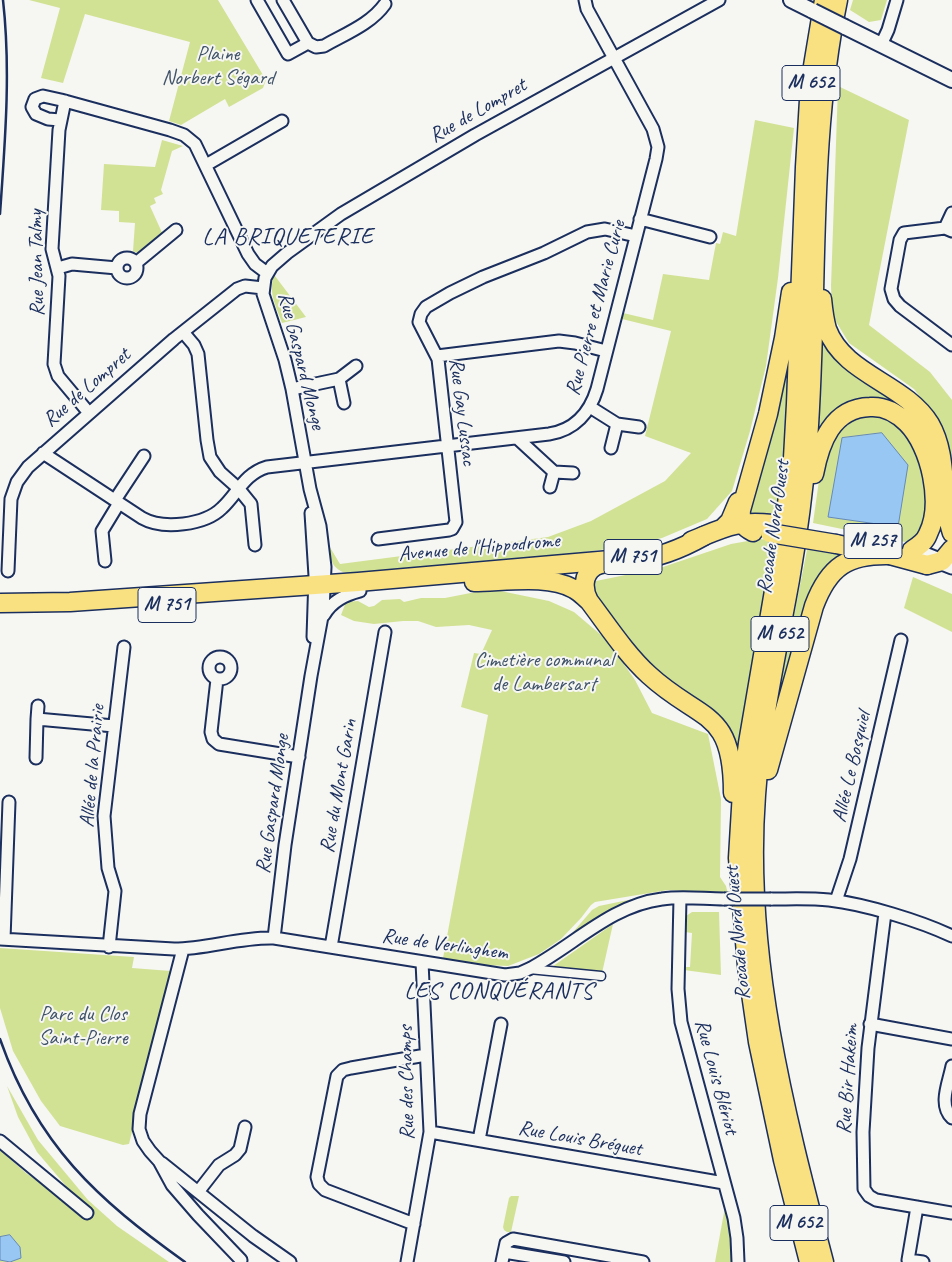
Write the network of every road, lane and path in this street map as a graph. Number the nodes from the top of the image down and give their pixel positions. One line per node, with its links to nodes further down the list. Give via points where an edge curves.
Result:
1 (257, 0): 10 (street, via 288,54)
2 (283, 0): 10 (street)
3 (585, 0): 12 (street, Rue Pierre et Marie Curie)
4 (719, 0): 12 (street, Rue de Lompret)
5 (791, 0): 9 (street)
6 (838, 0): 18 (main road, Rocade Nord Ouest / M 652, via 826,71)
7 (897, 0): 11 (street, via 888,30)
8 (385, 4): 10 (street, via 372,18 324,46 316,47)
9 (818, 5): 11 (street, bridge, via 845,27); 20 (main road, Rocade Nord Ouest / M 652)
10 (308, 42)
11 (877, 43): 13 (street)
12 (614, 58): 21 (street, Rue Pierre et Marie Curie, via 657,141 656,158); 29 (street, Rue de Lompret, via 475,134 348,209 287,253)
13 (952, 80)
14 (65, 101): 15 (street, Rue Jean Talmy); 15 (street, via 43,96 33,103 36,114); 17 (street, via 184,135 195,144)
15 (60, 120): 27 (street, Rue Jean Talmy, via 52,249)
16 (282, 122): 17 (street)
17 (206, 165): 29 (street, via 248,254)
18 (818, 187): 56 (main road, via 822,299 828,330 848,358 903,395 928,422 940,452); 62 (main road, Rocade Nord Ouest / M 652, via 809,423)
19 (952, 213): 22 (street)
20 (803, 218): 55 (main road, via 776,374 741,510); 90 (main road, Rocade Nord Ouest / M 652, via 792,472 750,724)
21 (640, 219): 24 (street, Rue Pierre et Marie Curie); 25 (street)
22 (948, 229): 32 (street, via 903,234 892,286 894,299 900,306)
23 (176, 230): 26 (street)
24 (636, 236): 33 (street, Rue Pierre et Marie Curie); 34 (street, Rue Gay Lussac, via 605,229 587,232 470,283 429,305 423,310 419,322)
25 (710, 237)
26 (136, 263): 28 (street, via 124,258); 28 (street, via 137,272 130,278 121,276)
27 (58, 268): 28 (street, via 72,264); 40 (street, Rue Jean Talmy, via 55,368 61,381)
28 (117, 268)
29 (267, 273): 30 (street, Rue Gaspard Monge)
30 (263, 288): 31 (street, Rue de Lompret, via 241,287); 37 (street, Rue Gaspard Monge)
31 (183, 332): 40 (street, Rue de Lompret); 52 (street, via 198,354 210,457 220,472)
32 (952, 345)
33 (606, 351): 34 (street, via 559,341); 39 (street, Rue Pierre et Marie Curie)
34 (437, 356): 44 (street, Rue Gay Lussac)
35 (356, 366): 36 (street)
36 (339, 380): 37 (street); 38 (street)
37 (292, 388): 48 (street, Rue Gaspard Monge)
38 (344, 403)
39 (590, 407): 41 (street); 43 (street, Rue Pierre et Marie Curie, via 577,422 561,431)
40 (89, 413): 46 (street, Rue de Lompret)
41 (617, 424): 42 (street); 45 (street)
42 (639, 427)
43 (517, 438): 44 (street, Rue Pierre et Marie Curie); 49 (street)
44 (447, 446): 48 (street, Rue Pierre et Marie Curie); 58 (street, Rue Gay Lussac, via 456,517 452,529)
45 (611, 448)
46 (43, 453): 54 (street, Rue Pierre et Marie Curie); 68 (street, Rue de Lompret, via 24,471 12,493)
47 (144, 456): 54 (street)
48 (306, 462): 52 (street, Rue Pierre et Marie Curie, via 261,469); 53 (street, Rue Gaspard Monge)
49 (554, 472): 50 (street); 51 (street)
50 (573, 473)
51 (550, 487)
52 (238, 488): 54 (street, Rue Pierre et Marie Curie, via 218,511 186,523 155,524); 61 (street, via 252,508)
53 (310, 489): 60 (street, Rue Gaspard Monge); 65 (street, Rue Gaspard Monge)
54 (117, 502): 67 (street, via 102,531)
55 (752, 528): 57 (main road, Avenue de l'Hippodrome / M 751); 59 (main road, Avenue de l'Hippodrome / M 257); 69 (main road, Avenue de l'Hippodrome / M 751, via 650,564)
56 (952, 533)
57 (704, 536): 69 (main road, via 669,552 599,565); 73 (main road, Avenue de l'Hippodrome / M 751, via 636,557)
58 (378, 538)
59 (835, 539): 63 (main road, Avenue de l'Hippodrome / M 257); 64 (main road, Avenue de l'Hippodrome / M 257)
60 (313, 544): 72 (street, via 308,573); 74 (street, Rue Gaspard Monge)
61 (255, 545)
62 (796, 547): 63 (main road, via 825,437 842,416 858,408 871,407 889,410 909,425 922,445 929,465 934,496 932,522 926,538); 89 (main road, Rocade Nord Ouest / M 652, via 762,742)
63 (912, 550): 66 (main road, Avenue de l'Hippodrome / M 257)
64 (890, 555): 66 (main road, Avenue de l'Hippodrome / M 257); 89 (main road, via 865,555 849,560 829,578 817,597 770,762)
65 (325, 558): 73 (street, via 336,575); 74 (street, Rue Gaspard Monge)
66 (943, 560): 70 (main road, Avenue de l'Hippodrome / M 257)
67 (105, 561)
68 (8, 571)
69 (590, 571): 71 (main road, Avenue de l'Hippodrome / M 751); 75 (main road, via 584,585)
70 (952, 576)
71 (474, 582): 73 (main road, Avenue de l'Hippodrome / M 751); 75 (main road, via 554,582 575,589)
72 (289, 586): 74 (main road, Avenue de l'Hippodrome / M 751); 76 (main road, Avenue de l'Hippodrome / M 751)
73 (359, 586): 74 (main road, Avenue de l'Hippodrome / M 751); 77 (street, via 336,601)
74 (320, 589): 76 (main road, Avenue de l'Hippodrome / M 751, via 60,612); 77 (street, Rue Gaspard Monge); 81 (street, Rue Gaspard Monge)
75 (589, 601): 90 (main road, via 642,669 703,713 724,735 732,767)
76 (4, 608)
77 (322, 619): 81 (street, Rue Gaspard Monge)
78 (385, 632): 98 (street, Rue du Mont Garin)
79 (901, 640): 92 (street, Allée Le Bosquiel, via 850,859)
80 (124, 648): 85 (street, Allée de la Prairie)
81 (311, 676): 86 (street, Rue Gaspard Monge)
82 (217, 678): 86 (street, via 213,739 219,744)
83 (38, 706): 84 (street)
84 (37, 719): 85 (street); 87 (street)
85 (114, 726): 97 (street, Allée de la Prairie, via 104,816 108,868 115,891)
86 (298, 756): 95 (street, Rue Gaspard Monge)
87 (36, 758)
88 (9, 802): 96 (street)
89 (753, 845): 129 (main road, Rocade Nord Ouest / M 652, via 758,944 769,1026 794,1145)
90 (738, 858): 128 (main road, Rocade Nord Ouest / M 652, via 747,966 758,1042)
91 (680, 898): 92 (street, Rue de Verlinghem, bridge); 101 (street, Rue de Verlinghem, via 658,900 622,911); 114 (street, Rue Louis Blériot, via 678,1005)
92 (836, 901): 93 (street, Rue de Verlinghem)
93 (885, 913): 94 (street, Rue de Verlinghem); 104 (street, Rue Bir Hakeim)
94 (952, 936)
95 (274, 938): 98 (street, Rue de Verlinghem); 99 (street, Rue de Verlinghem, via 244,939)
96 (2, 939): 97 (street, Rue de Verlinghem)
97 (109, 946): 99 (street, Rue de Verlinghem)
98 (331, 947): 100 (street, Rue de Verlinghem)
99 (183, 949): 113 (street, via 140,1114 139,1129 143,1141)
100 (422, 962): 101 (street, Rue de Verlinghem, via 501,975); 106 (street, Rue des Champs)
101 (529, 969): 102 (street)
102 (601, 976)
103 (501, 1024): 111 (street)
104 (870, 1024): 105 (street); 116 (street, Rue Bir Hakeim, via 863,1122 864,1189 873,1199)
105 (952, 1039)
106 (426, 1055): 110 (street, Rue des Champs); 119 (street, via 351,1068 337,1076 317,1177 325,1190)
107 (952, 1066): 108 (street, via 945,1108)
108 (952, 1118)
109 (245, 1127): 115 (street, via 240,1149 219,1165)
110 (430, 1132): 111 (street, Rue Louis Bréguet); 119 (street, Rue des Champs)
111 (480, 1140): 114 (street, Rue Louis Bréguet)
112 (0, 1141): 117 (street)
113 (159, 1161): 115 (street); 122 (street, via 178,1193)
114 (724, 1183): 127 (street, Rue Louis Blériot, via 736,1228)
115 (198, 1192): 123 (street)
116 (917, 1207): 118 (street, Rue Bir Hakeim); 130 (street, via 908,1260)
117 (86, 1213)
118 (952, 1214)
119 (414, 1224): 124 (street, Rue des Champs)
120 (503, 1257): 121 (street, via 506,1243 513,1239); 125 (street)
121 (613, 1259): 126 (street)
122 (241, 1260)
123 (290, 1262)
124 (407, 1262)
125 (564, 1262)
126 (643, 1262)
127 (738, 1262)
128 (809, 1262)
129 (824, 1262)
130 (923, 1262)

